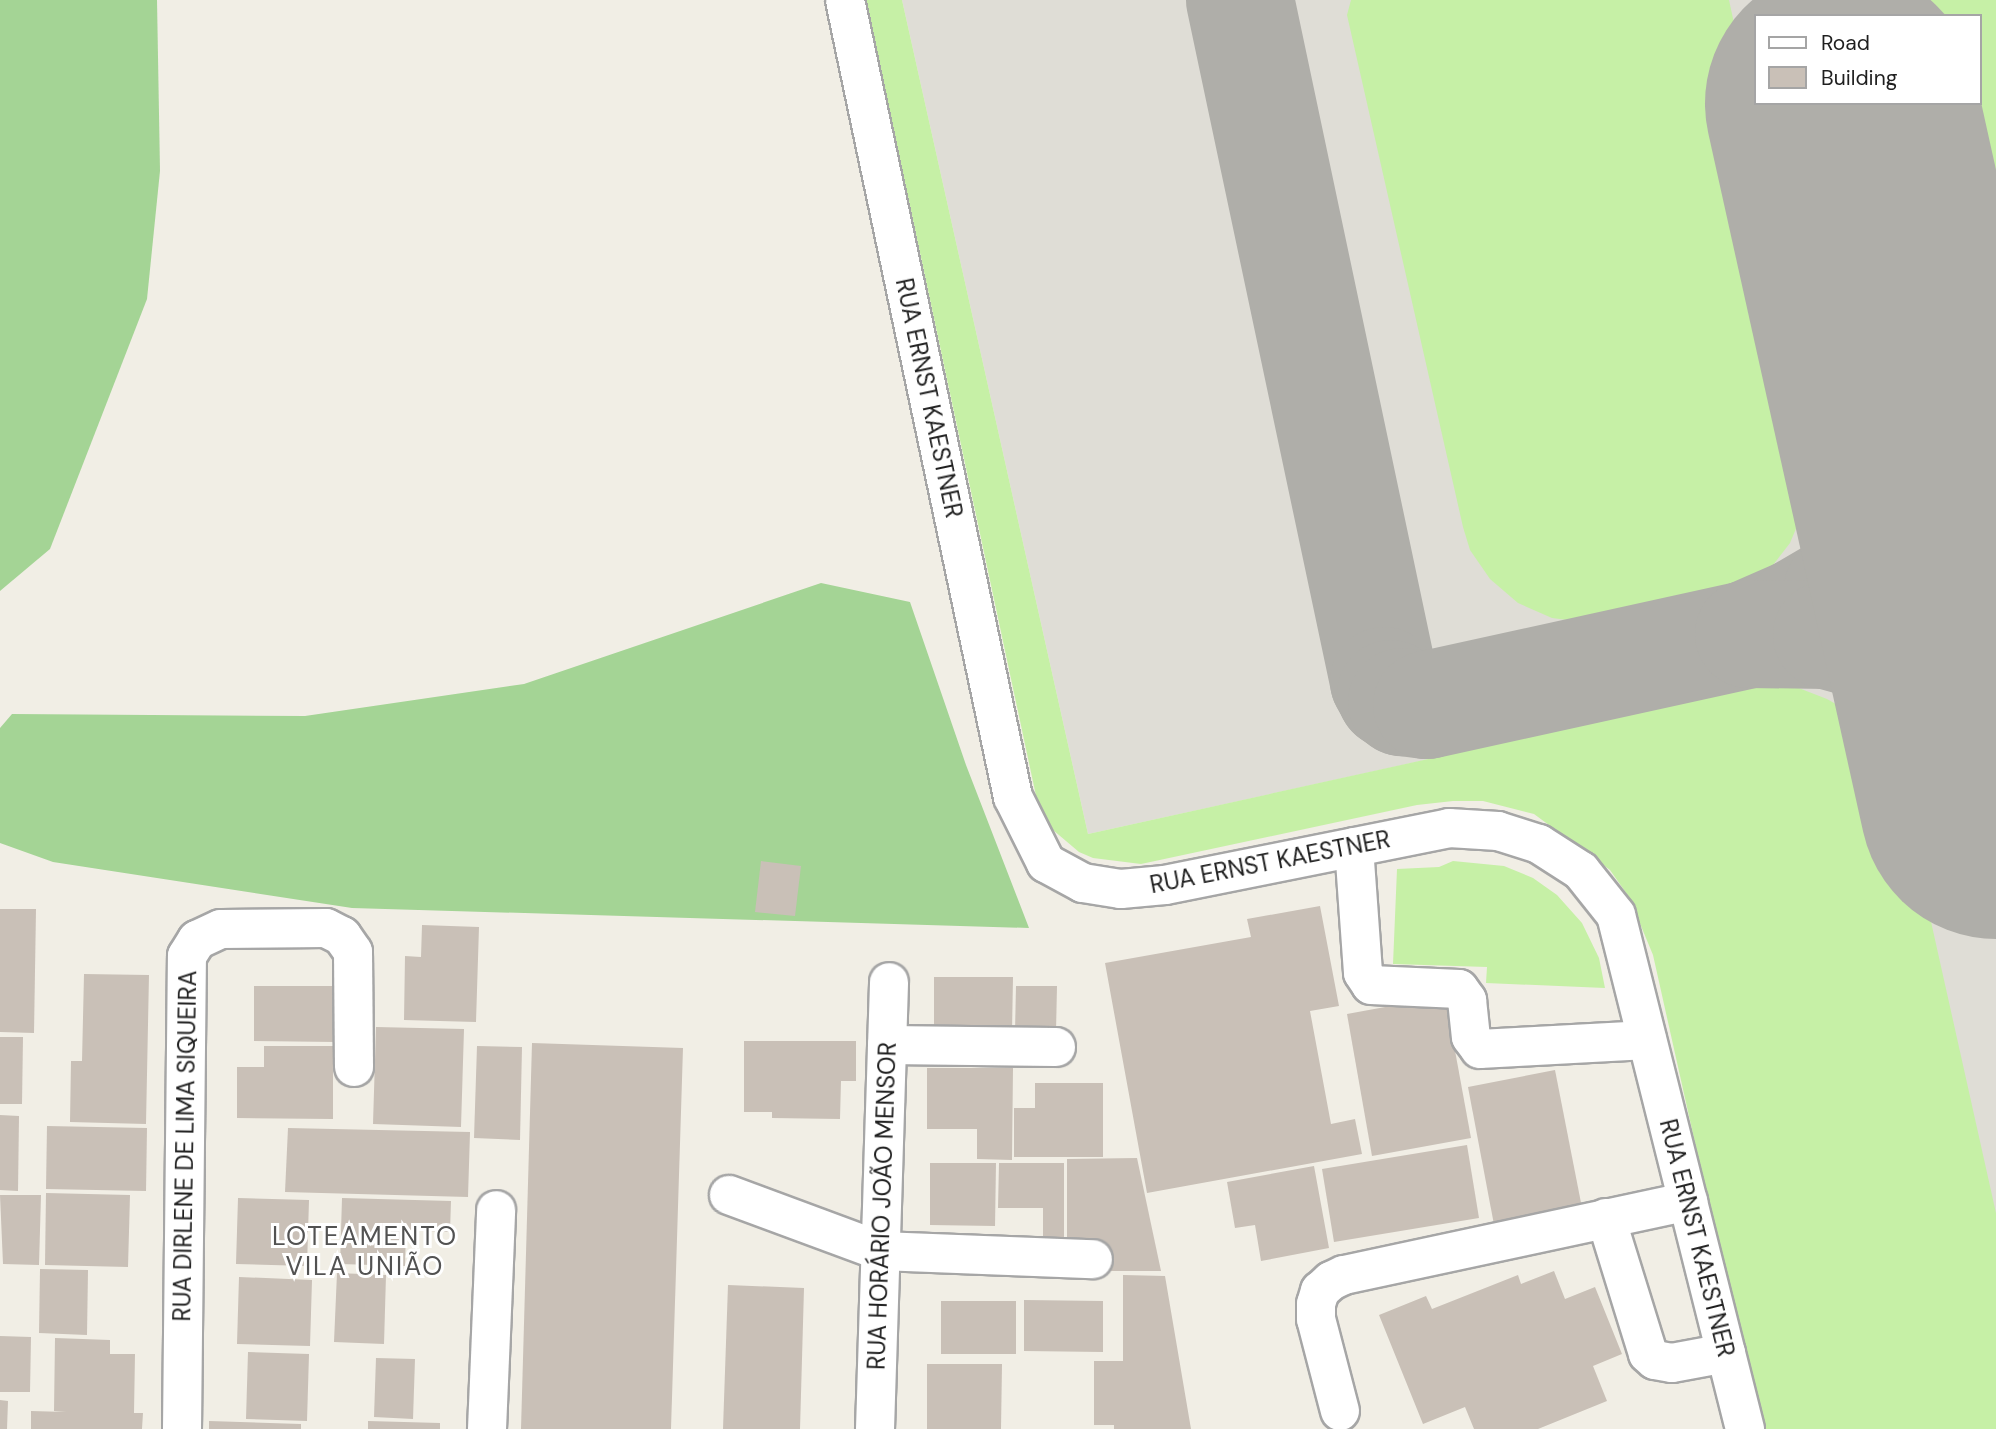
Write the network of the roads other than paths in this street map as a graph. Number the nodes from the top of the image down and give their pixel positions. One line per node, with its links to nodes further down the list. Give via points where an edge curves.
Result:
1 (845, 0): 2 (street, RUA ERNST KAESTNER, via 1013,797 1046,863 1083,883 1121,888 1165,885)
2 (1354, 847): 4 (street, RUA ERNST KAESTNER, via 1449,828 1498,831 1539,844 1581,871 1616,915); 4 (street, via 1363,973 1371,985 1459,989 1466,1000 1471,1037 1480,1049)
3 (889, 982): 5 (street, RUA HORÁRIO JOÃO MENSOR)
4 (1647, 1040): 9 (street, RUA ERNST KAESTNER)
5 (887, 1045): 6 (street); 12 (street, RUA HORÁRIO JOÃO MENSOR)
6 (1056, 1047)
7 (354, 1067): 16 (street, RUA DIRLENE DE LIMA SIQUEIRA, via 353,952 342,936 326,928 221,929 197,940 187,956)
8 (729, 1195): 12 (street)
9 (1688, 1201): 11 (street); 14 (street, RUA ERNST KAESTNER)
10 (496, 1210): 17 (street)
11 (1606, 1218): 14 (street, via 1648,1354 1672,1363); 15 (street, via 1331,1280 1320,1291 1316,1319)
12 (880, 1251): 13 (street); 18 (street, RUA HORÁRIO JOÃO MENSOR)
13 (1093, 1259)
14 (1726, 1353): 19 (street, RUA ERNST KAESTNER)
15 (1340, 1410)
16 (181, 1429)
17 (487, 1429)
18 (875, 1429)
19 (1745, 1429)

